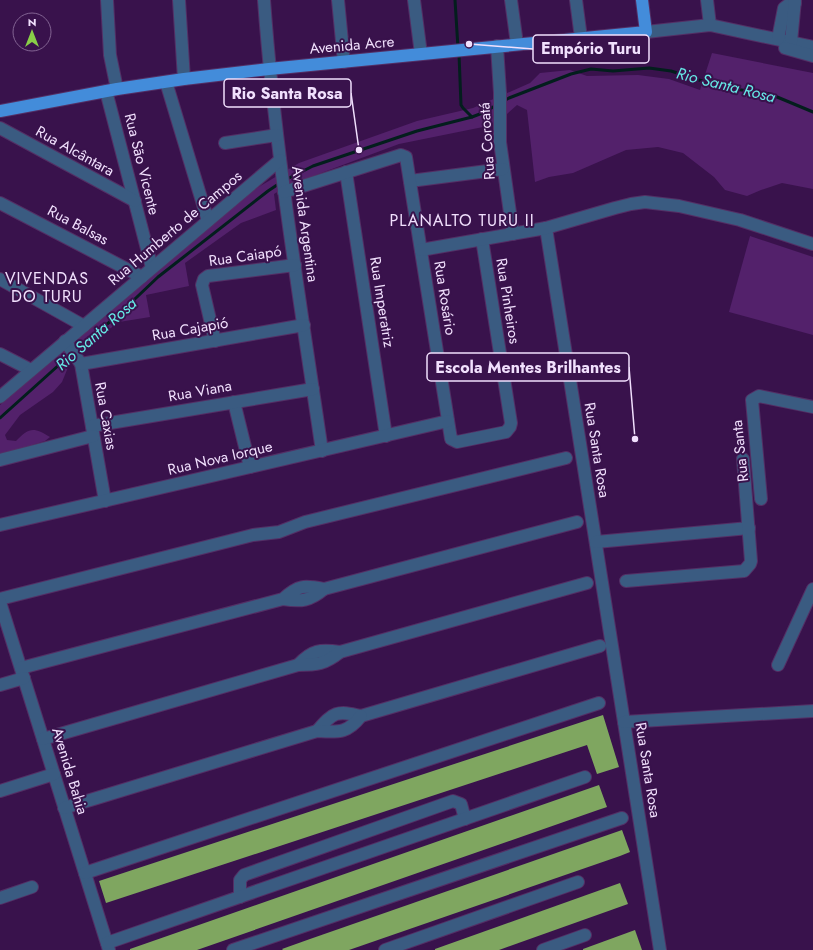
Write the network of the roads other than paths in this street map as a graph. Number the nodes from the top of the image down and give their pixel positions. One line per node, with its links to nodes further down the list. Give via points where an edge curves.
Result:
1 (107, 0): 25 (street, Rua São Vicente)
2 (179, 0): 23 (street)
3 (264, 0): 22 (street, Avenida Argentina)
4 (338, 0): 21 (street)
5 (414, 0): 19 (street)
6 (511, 0): 16 (street)
7 (576, 0): 13 (street)
8 (642, 0): 12 (main road)
9 (707, 0): 11 (street)
10 (795, 2): 14 (street, via 784,8); 15 (street)
11 (710, 25): 12 (street, Avenida Acre); 14 (street, Avenida Acre); 20 (street, Avenida Acre)
12 (646, 32): 13 (main road, Avenida Acre)
13 (581, 38): 16 (main road, Avenida Acre)
14 (778, 39): 15 (street, Avenida Acre)
15 (791, 42): 18 (street, Avenida Acre)
16 (517, 44): 17 (main road, Avenida Acre)
17 (497, 46): 19 (main road, Avenida Acre); 31 (street, Rua Coroatá, via 500,142)
18 (813, 47)
19 (421, 54): 21 (main road, Avenida Acre)
20 (813, 56)
21 (344, 62): 22 (main road, Avenida Acre)
22 (269, 69): 23 (main road, Avenida Acre); 28 (street, Avenida Argentina)
23 (184, 78): 24 (main road, Avenida Acre)
24 (166, 82): 25 (main road, Avenida Acre); 37 (street)
25 (112, 90): 26 (main road, Avenida Acre); 35 (street, Rua São Vicente)
26 (0, 111)
27 (0, 128): 35 (street, Rua Alcântara)
28 (277, 135): 29 (street); 30 (street, Avenida Argentina)
29 (226, 143)
30 (281, 166): 34 (street, Avenida Argentina); 37 (street, Rua Humberto de Campos)
31 (504, 169): 33 (street); 39 (street, Rua Coroatá)
32 (346, 172): 33 (street, Rua Rosário, via 401,155 406,157); 34 (street); 60 (street, Rua Imperatriz)
33 (410, 181): 42 (street, Rua Rosário)
34 (284, 190): 43 (street, Avenida Argentina)
35 (135, 201): 44 (street, Rua São Vicente)
36 (0, 203): 45 (street, Rua Balsas)
37 (208, 221): 44 (street, Rua Humberto de Campos)
38 (546, 228): 39 (street); 41 (street, via 645,202 740,220); 72 (street, Rua Santa Rosa)
39 (513, 234): 40 (street)
40 (482, 239): 42 (street); 61 (street, Rua Pinheiros, via 510,427 506,432)
41 (813, 244)
42 (421, 250): 58 (street, Rua Rosário)
43 (295, 266): 48 (street, Avenida Argentina); 49 (street, Rua Caiapó, via 208,276 202,281)
44 (152, 268): 45 (street, Rua Humberto de Campos)
45 (142, 277): 47 (street, Rua Humberto de Campos)
46 (0, 279): 47 (street)
47 (84, 326): 50 (street, Rua Humberto de Campos)
48 (304, 326): 49 (street, Rua Cajapió); 54 (street, Avenida Argentina)
49 (215, 341): 52 (street, Rua Cajapió)
50 (67, 343): 52 (street, Rua Caxias); 53 (street, Rua Humberto de Campos)
51 (0, 354): 53 (street)
52 (80, 362): 59 (street, Rua Caxias)
53 (31, 370): 55 (street, Rua Humberto de Campos)
54 (313, 389): 56 (street, Rua Viana); 62 (street, Avenida Argentina)
55 (0, 397)
56 (234, 402): 59 (street, Rua Viana); 66 (street)
57 (813, 407): 67 (street, Rua Santa, via 758,396 752,400)
58 (448, 422): 60 (street, Rua Nova Iorque); 61 (street, Rua Rosário, via 451,439)
59 (92, 431): 65 (street, Rua Viana); 68 (street, Rua Caxias)
60 (386, 436): 62 (street, Rua Nova Iorque)
61 (454, 441)
62 (322, 451): 66 (street, Rua Nova Iorque)
63 (566, 458): 76 (street)
64 (743, 459): 71 (street)
65 (0, 460)
66 (250, 467): 68 (street, Rua Nova Iorque)
67 (761, 499)
68 (105, 501): 70 (street, Rua Nova Iorque)
69 (577, 522): 79 (street, via 324,588 313,598 306,600 283,599)
70 (0, 525)
71 (749, 528): 72 (street); 73 (street, via 751,561 744,570)
72 (596, 542): 84 (street, Rua Santa Rosa)
73 (626, 581)
74 (587, 583): 86 (street, via 340,652 320,650 311,653 298,665)
75 (813, 589): 78 (street)
76 (2, 600): 79 (street, Avenida Bahia)
77 (600, 646): 83 (street)
78 (778, 665)
79 (24, 671): 80 (street); 86 (street, Avenida Bahia)
80 (0, 686)
81 (599, 703): 93 (street)
82 (813, 711): 84 (street)
83 (361, 716): 85 (street, via 355,724 340,732); 85 (street, via 340,712 333,714)
84 (624, 722): 103 (street, Rua Santa Rosa)
85 (317, 731): 90 (street)
86 (47, 738): 87 (street, Avenida Bahia)
87 (54, 774): 89 (street); 90 (street, Avenida Bahia)
88 (585, 777): 92 (street)
89 (0, 791)
90 (68, 807): 93 (street, Avenida Bahia)
91 (622, 818): 100 (street)
92 (465, 819): 96 (street); 96 (street, via 461,804 456,801 446,803 244,875 240,880)
93 (88, 872): 99 (street, Avenida Bahia)
94 (578, 882): 101 (street)
95 (32, 887): 97 (street)
96 (240, 897): 99 (street)
97 (0, 898)
98 (585, 935): 102 (street)
99 (110, 945)
100 (233, 950)
101 (385, 950)
102 (543, 950)
103 (660, 950)

